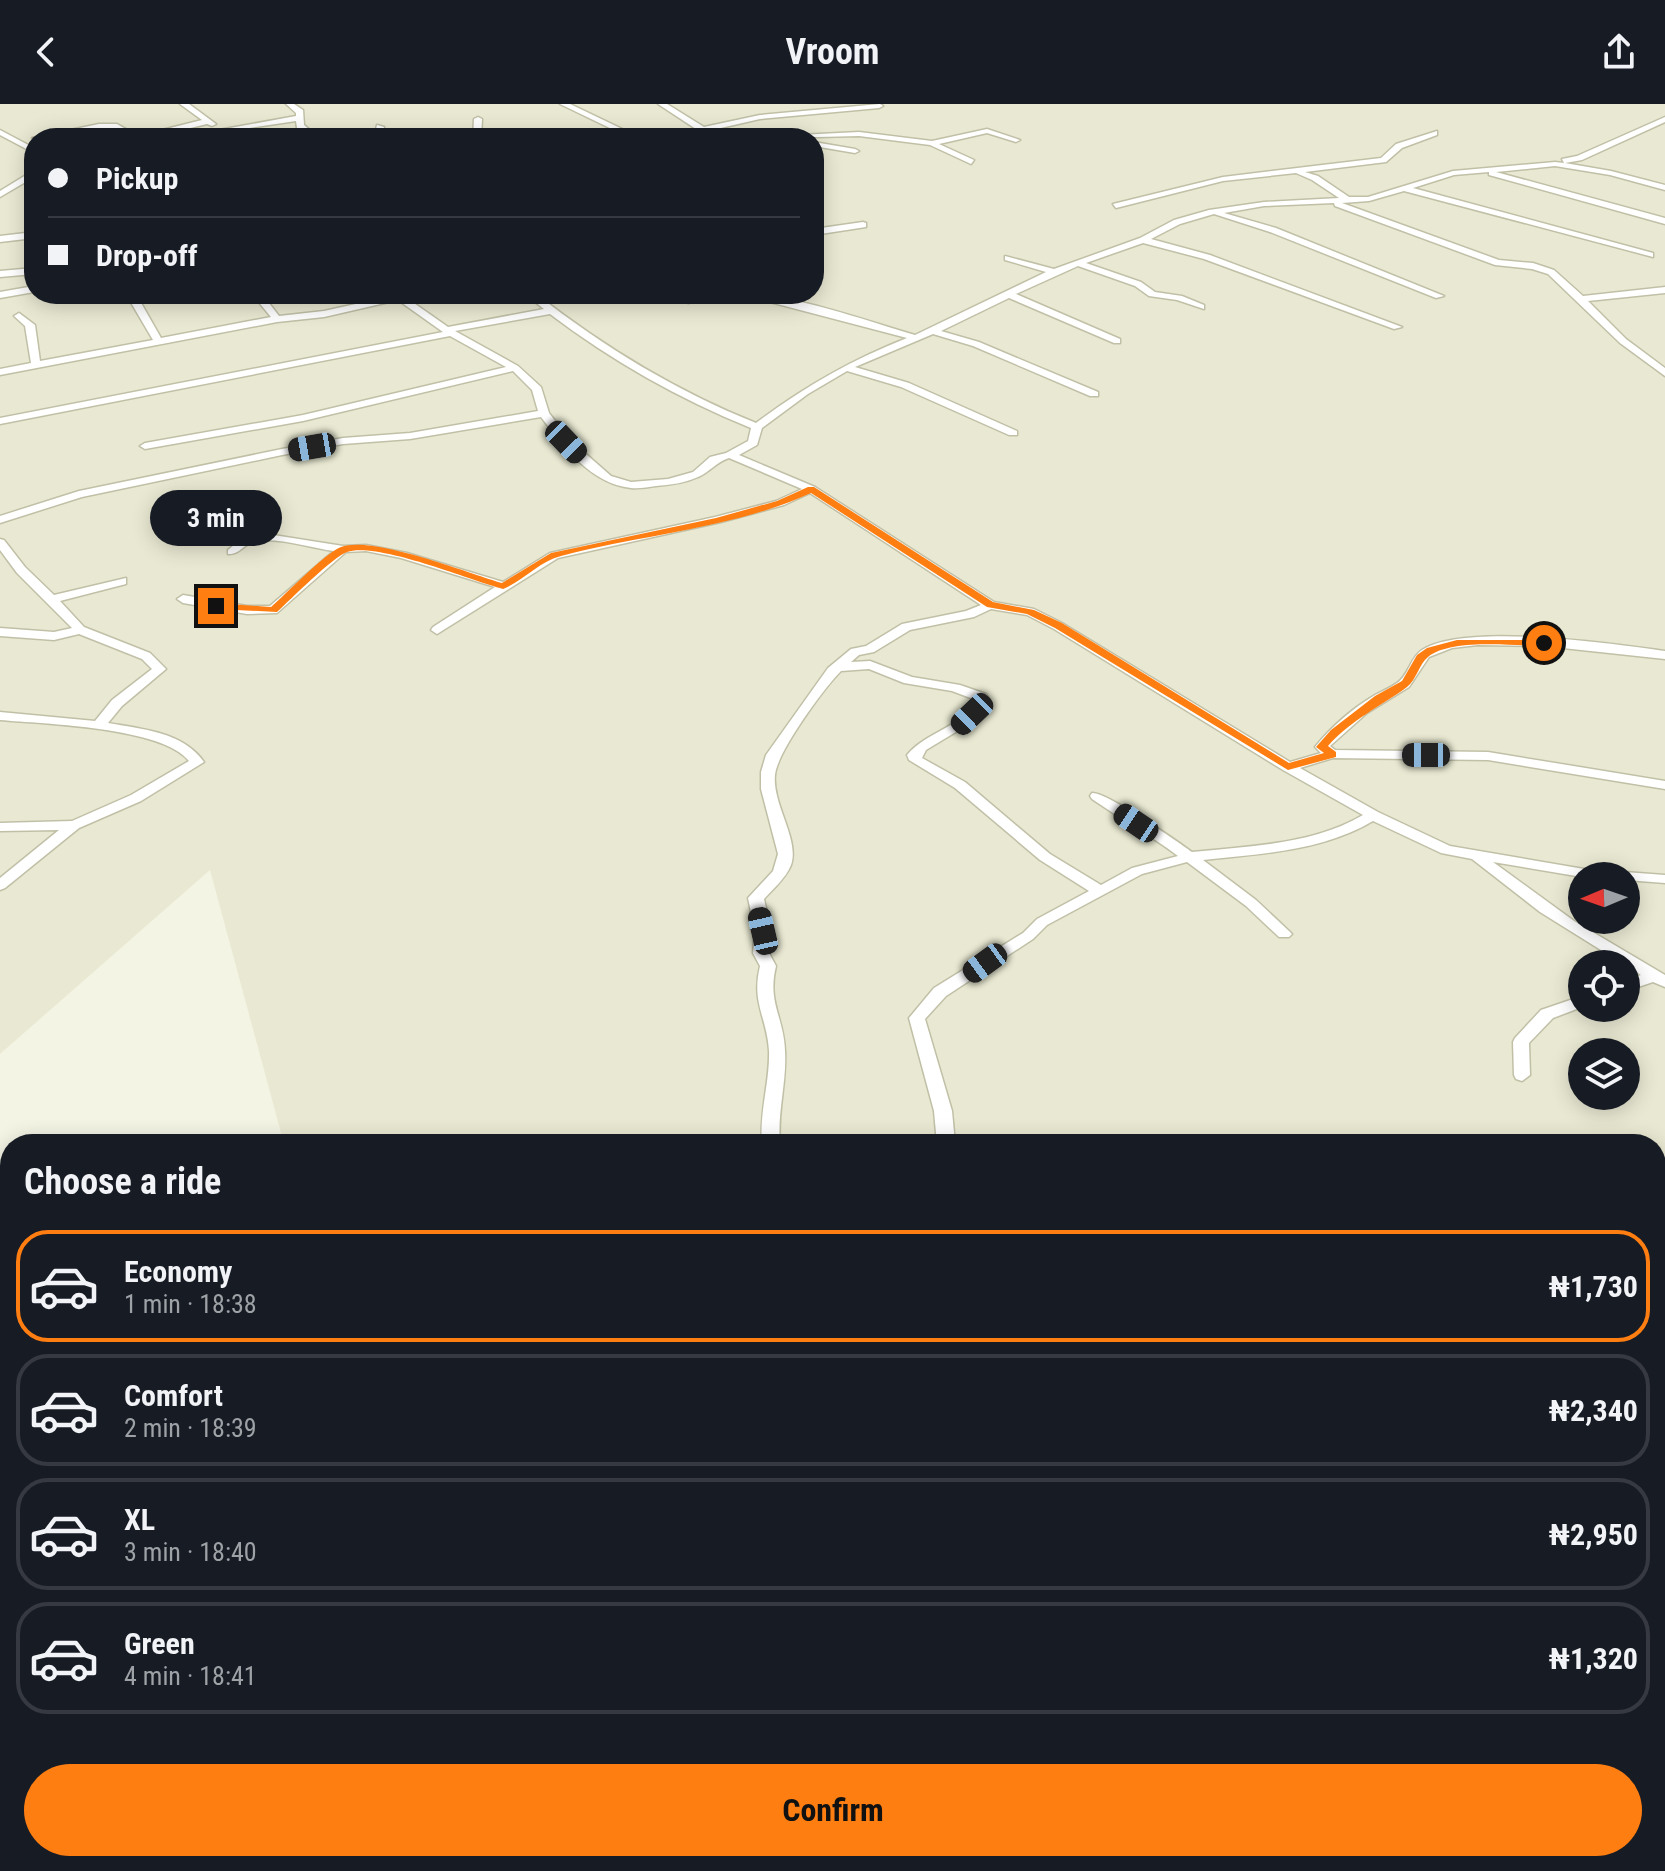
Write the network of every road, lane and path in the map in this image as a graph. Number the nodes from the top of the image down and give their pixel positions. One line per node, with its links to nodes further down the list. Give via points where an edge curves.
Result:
1 (184, 104): 10 (street)
2 (290, 104): 6 (street)
3 (564, 104): 19 (street)
4 (662, 104): 20 (street)
5 (879, 106): 21 (street, via 760,117)
6 (300, 118): 16 (street); 17 (street)
7 (106, 119): 11 (street)
8 (478, 119): 18 (street)
9 (1665, 119): 34 (street)
10 (208, 121): 14 (street); 15 (street)
11 (114, 126): 12 (street); 13 (street)
12 (88, 128)
13 (118, 128)
14 (179, 128)
15 (220, 128)
16 (236, 128)
17 (302, 128)
18 (478, 128)
19 (617, 128)
20 (700, 128)
21 (707, 128)
22 (0, 132): 28 (street)
23 (1434, 133): 36 (street, via 1399,146 1383,160)
24 (824, 136): 29 (street, via 859,134)
25 (1016, 140): 29 (street, via 983,131)
26 (24, 141): 28 (street)
27 (0, 143): 28 (street)
28 (17, 143): 30 (street)
29 (932, 143): 33 (street)
30 (24, 146)
31 (824, 146): 32 (street)
32 (855, 151)
33 (971, 162)
34 (1555, 164): 35 (street); 38 (street)
35 (1479, 169): 39 (street); 45 (street)
36 (1297, 172): 41 (street); 43 (street, via 1223,179)
37 (24, 180): 40 (street)
38 (1665, 188)
39 (1407, 189): 41 (street); 51 (street)
40 (0, 195)
41 (1349, 201): 42 (street)
42 (1333, 202): 44 (street); 62 (street, via 1498,263 1551,272)
43 (1116, 206)
44 (1212, 212): 50 (street); 61 (street, via 1273,230)
45 (1665, 221)
46 (863, 225): 47 (street)
47 (824, 231)
48 (24, 236): 49 (street)
49 (0, 239)
50 (1143, 240): 53 (street); 73 (street, via 1207,257)
51 (1650, 255)
52 (1008, 258): 55 (street)
53 (1077, 263): 55 (street); 69 (street, via 1152,294)
54 (24, 272): 56 (street)
55 (1054, 272): 60 (street)
56 (0, 274)
57 (1665, 290): 62 (street)
58 (24, 291): 59 (street)
59 (0, 295)
60 (1010, 295): 74 (street); 78 (street)
61 (1439, 296)
62 (1581, 299): 83 (street)
63 (137, 304): 77 (street)
64 (265, 304): 72 (street)
65 (365, 304): 72 (street)
66 (409, 304): 75 (street)
67 (542, 304): 70 (street)
68 (789, 304): 76 (street)
69 (1201, 307)
70 (551, 311): 75 (street); 87 (street, via 695,402)
71 (19, 316): 79 (street, via 30,325)
72 (277, 319): 77 (street)
73 (1397, 327)
74 (933, 331): 76 (street); 84 (street)
75 (449, 332): 80 (street); 86 (street)
76 (917, 338): 81 (street)
77 (158, 341): 79 (street)
78 (1117, 341)
79 (36, 365): 82 (street)
80 (515, 368): 85 (street, via 537,389); 89 (street, via 289,421)
81 (846, 368): 87 (street); 88 (street, via 905,385)
82 (0, 372)
83 (1665, 373)
84 (1094, 394)
85 (544, 413): 90 (street, via 591,466 618,483 669,482 697,474 714,459); 92 (street, via 268,455 79,494)
86 (0, 421)
87 (757, 427): 90 (street, via 753,443)
88 (1013, 433)
89 (145, 446)
90 (730, 455): 91 (street)
91 (811, 489): 97 (street, via 717,520 554,555); 100 (street)
92 (0, 520)
93 (0, 542): 98 (street)
94 (343, 549): 95 (street, via 267,537 249,538); 97 (street, via 403,555); 99 (street, via 273,610)
95 (232, 552)
96 (122, 581): 98 (street)
97 (503, 586): 102 (street)
98 (52, 599): 101 (street)
99 (183, 599)
100 (990, 605): 105 (street, via 895,631); 109 (street, via 1030,612 1058,626)
101 (80, 630): 103 (street, via 54,636); 107 (street, via 146,656 160,669 117,703)
102 (437, 630)
103 (0, 632)
104 (1665, 655): 108 (street, via 1518,642 1457,643 1430,651 1406,683 1335,732 1322,747)
105 (839, 667): 121 (street, via 870,665 981,697 979,708 958,728 917,750 916,760 960,785 1045,857); 127 (street, via 783,739 766,777 785,850 784,865 756,898 761,953 768,966 761,988 777,1050)
106 (0, 716): 107 (street)
107 (99, 725): 113 (street, via 168,741 186,748 197,762 136,798)
108 (1332, 754): 109 (street); 110 (street, via 1488,756)
109 (1288, 767): 112 (street)
110 (1665, 785)
111 (1097, 796): 116 (street)
112 (1373, 815): 115 (street, via 1446,850); 116 (street, via 1317,839)
113 (74, 825): 114 (street); 120 (street)
114 (0, 827)
115 (1477, 856): 117 (street); 123 (street, via 1570,927)
116 (1190, 857): 121 (street, via 1137,871); 122 (street)
117 (1568, 870)
118 (1640, 877): 119 (street)
119 (1665, 879)
120 (0, 885)
121 (1099, 890): 128 (street, via 940,992 917,1018)
122 (1284, 934)
123 (1660, 979): 124 (street)
124 (1640, 983)
125 (1568, 1006): 126 (street, via 1547,1014 1521,1042)
126 (1522, 1075)
127 (770, 1134)
128 (945, 1134)

